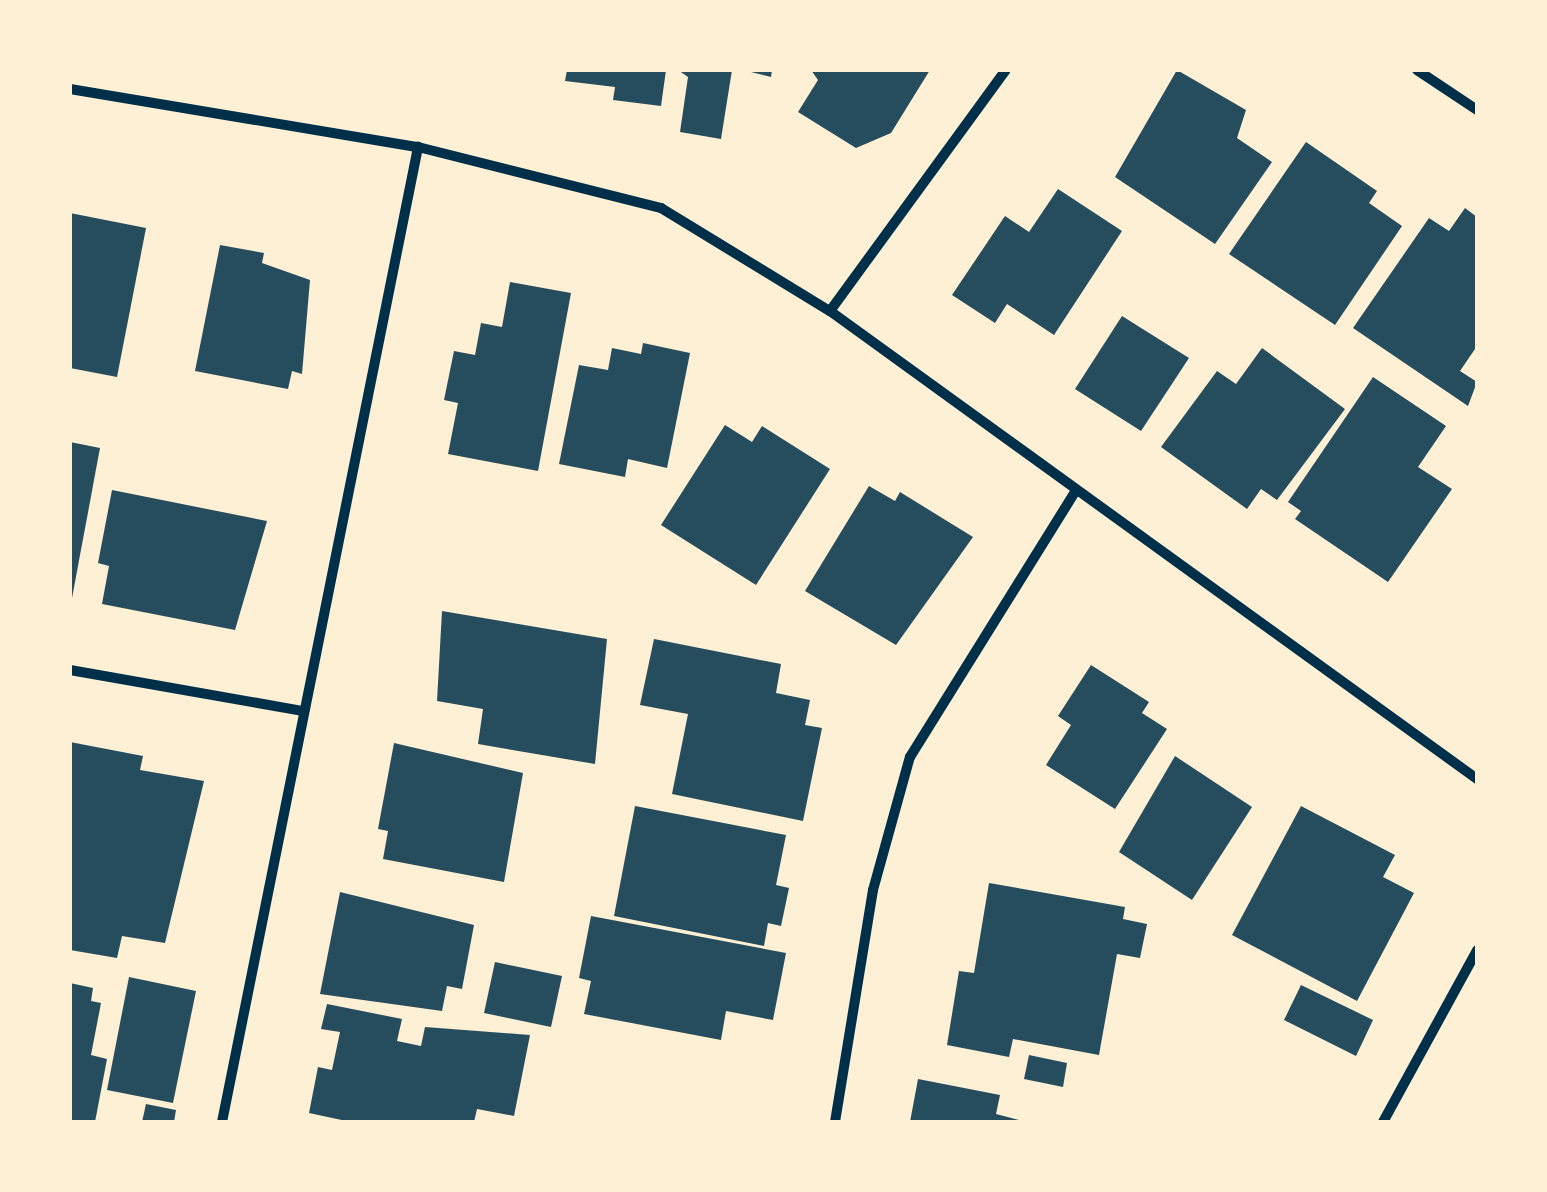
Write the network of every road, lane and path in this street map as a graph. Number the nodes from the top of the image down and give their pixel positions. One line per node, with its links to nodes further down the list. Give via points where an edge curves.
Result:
1 (1006, 70): 6 (street)
2 (1417, 70): 4 (street)
3 (70, 89): 5 (street)
4 (1477, 110)
5 (418, 147): 6 (street, via 661,208); 9 (street)
6 (830, 311): 7 (street)
7 (1076, 490): 10 (street); 13 (street, via 910,757 874,890)
8 (70, 670): 9 (street)
9 (303, 711): 12 (street)
10 (1477, 779)
11 (1477, 950): 14 (street)
12 (222, 1122)
13 (835, 1122)
14 (1382, 1122)

